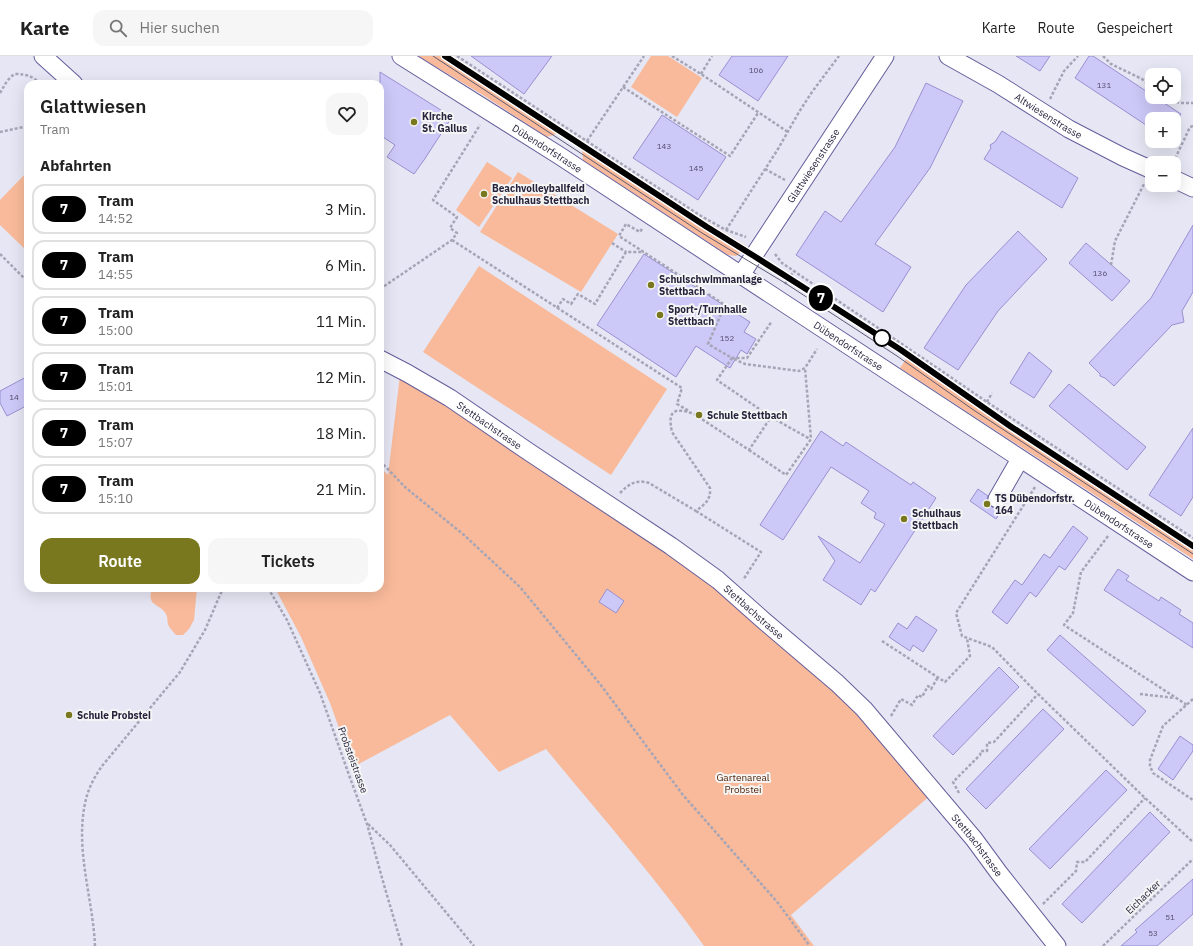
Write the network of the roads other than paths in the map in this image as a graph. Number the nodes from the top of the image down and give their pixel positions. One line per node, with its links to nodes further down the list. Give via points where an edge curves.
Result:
1 (43, 56): 5 (street)
2 (401, 56): 9 (street, Dübendorfstrasse, via 560,156)
3 (885, 56): 9 (street, Glattwiesenstrasse)
4 (948, 56): 6 (street, Altwiesenstrasse, via 998,84 1068,129 1123,157)
5 (70, 80)
6 (1145, 174)
7 (1181, 182): 8 (street)
8 (1193, 188)
9 (741, 276): 11 (street, Dübendorfstrasse)
10 (384, 361): 14 (street, Stettbachstrasse, via 450,398 672,546 718,580 837,683 864,709 974,839)
11 (1020, 459): 12 (street); 13 (street, Dübendorfstrasse)
12 (997, 499)
13 (1193, 572)
14 (1057, 946)

